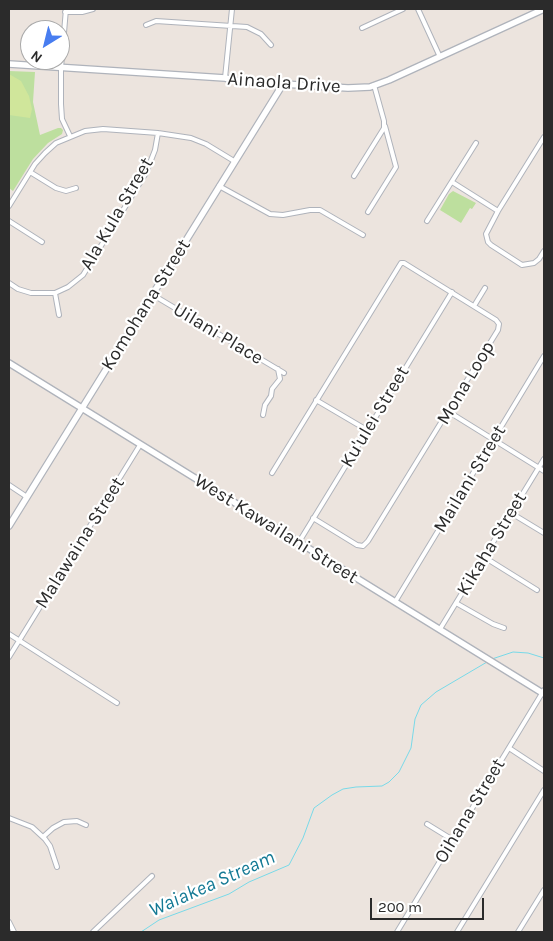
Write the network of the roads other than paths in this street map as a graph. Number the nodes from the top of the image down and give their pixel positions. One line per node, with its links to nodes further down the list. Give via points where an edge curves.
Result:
1 (93, 9): 6 (street, via 82,12)
2 (232, 9): 8 (street)
3 (403, 9): 9 (street)
4 (418, 9): 11 (street)
5 (544, 9): 11 (street, Ainaola Drive)
6 (65, 10)
7 (146, 25): 8 (street, via 156,21)
8 (232, 25): 10 (street, via 254,30); 14 (street)
9 (362, 28)
10 (271, 45)
11 (440, 57): 16 (street, Ainaola Drive)
12 (70, 69): 14 (street, Ainaola Drive)
13 (61, 70): 19 (street, via 62,119)
14 (225, 78): 15 (street, Ainaola Drive)
15 (283, 84): 16 (street, Ainaola Drive, via 348,88); 22 (street, Komohana Street)
16 (374, 85): 17 (street)
17 (384, 124): 24 (street, via 381,135); 30 (street, via 396,167)
18 (158, 133): 19 (street, via 103,129); 22 (street, via 191,138); 39 (street, Ala Kula Street, via 146,173 83,275)
19 (70, 136): 23 (street, via 56,143)
20 (544, 137): 29 (street)
21 (476, 143): 25 (street)
22 (234, 161): 26 (street, Komohana Street)
23 (30, 172): 27 (street, via 56,188 66,191); 28 (street)
24 (354, 176)
25 (452, 182): 29 (street); 32 (street)
26 (219, 186): 33 (street, via 270,214 320,210); 40 (street, Komohana Street)
27 (76, 188)
28 (9, 206)
29 (498, 211): 35 (street, via 486,234 491,245 522,265 534,263)
30 (368, 212)
31 (9, 221): 34 (street)
32 (427, 221)
33 (363, 235)
34 (42, 242)
35 (544, 251)
36 (9, 283): 39 (street, Ala Kula Street, via 31,294)
37 (485, 288): 41 (street)
38 (452, 292): 41 (street, Mona Loop); 47 (street, Mona Loop, via 402,263); 51 (street, Ku'ulei Street)
39 (55, 293): 42 (street)
40 (153, 295): 45 (street, Uilani Place); 48 (street, Komohana Street)
41 (474, 306): 49 (street, Mona Loop, via 496,320 498,330)
42 (59, 315)
43 (544, 356): 52 (street, Mailani Street)
44 (9, 363): 48 (street, West Kawailani Street)
45 (278, 369): 46 (street, Uilani Place); 50 (street, via 280,379 272,389)
46 (284, 373)
47 (316, 400): 51 (street); 57 (street, Mona Loop)
48 (82, 408): 53 (street, West Kawailani Street); 59 (street, Komohana Street)
49 (448, 412): 52 (street); 61 (street, Mona Loop, via 363,546)
50 (262, 415)
51 (367, 430): 61 (street, Ku'ulei Street)
52 (494, 440): 55 (street); 67 (street, Mailani Street)
53 (140, 445): 64 (street, West Kawailani Street); 72 (street, Malawaina Street)
54 (544, 459): 55 (street, Kikaha Street)
55 (539, 468): 56 (street); 60 (street, Kikaha Street)
56 (544, 472)
57 (272, 473)
58 (9, 485): 59 (street)
59 (27, 496): 62 (street, Komohana Street)
60 (511, 513): 63 (street); 65 (street, Kikaha Street)
61 (313, 518): 64 (street, Ku'ulei Street)
62 (9, 526)
63 (544, 533)
64 (298, 542): 67 (street, West Kawailani Street)
65 (484, 557): 66 (street); 68 (street, Kikaha Street)
66 (537, 590)
67 (395, 602): 70 (street, West Kawailani Street)
68 (456, 603): 69 (street); 70 (street, Kikaha Street)
69 (504, 628)
70 (440, 629): 74 (street, West Kawailani Street)
71 (9, 634): 72 (street)
72 (19, 641): 73 (street, Malawaina Street); 75 (street)
73 (9, 657)
74 (544, 692): 76 (street, Oihana Street)
75 (118, 703)
76 (509, 748): 77 (street); 83 (street, Oihana Street)
77 (544, 771)
78 (544, 790): 91 (street)
79 (9, 818): 82 (street, via 32,827)
80 (86, 824): 82 (street, via 64,822)
81 (427, 824): 83 (street)
82 (44, 837): 84 (street)
83 (453, 840): 90 (street, Oihana Street)
84 (57, 867)
85 (152, 876): 89 (street)
86 (543, 894): 92 (street)
87 (9, 922): 88 (street)
88 (14, 932)
89 (93, 932)
90 (396, 932)
91 (456, 932)
92 (518, 932)

